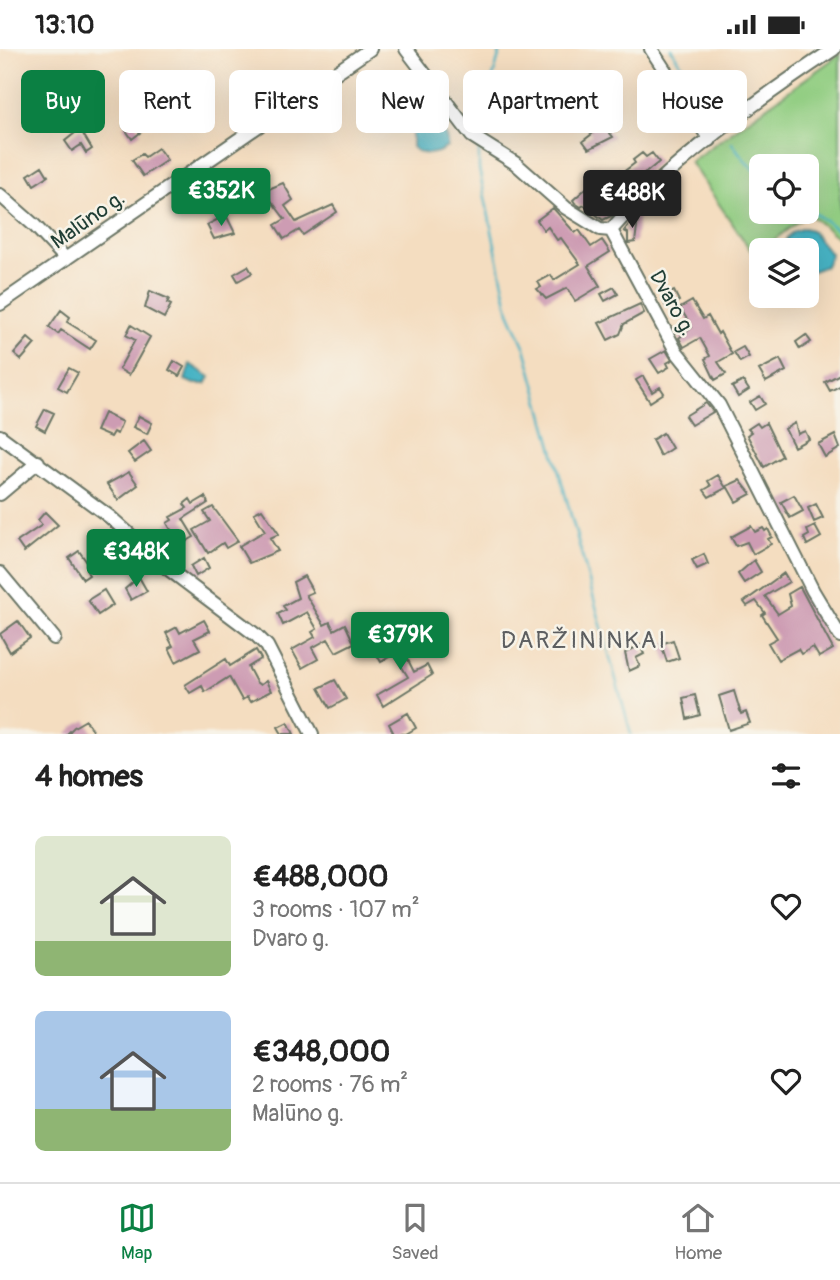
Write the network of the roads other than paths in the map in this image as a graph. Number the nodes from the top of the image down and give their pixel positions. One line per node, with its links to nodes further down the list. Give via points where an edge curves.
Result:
1 (370, 49): 8 (street, Malūno g.)
2 (406, 49): 7 (street, via 472,136 515,163 566,208 600,229)
3 (651, 49): 5 (street)
4 (834, 49): 5 (street)
5 (710, 140): 7 (street, via 634,203)
6 (0, 195): 8 (street)
7 (611, 230): 14 (street, Dvaro g., via 676,351 719,405)
8 (66, 259): 9 (street, Malūno g.)
9 (0, 304)
10 (0, 436): 11 (street)
11 (38, 462): 12 (street); 16 (street, via 256,635 267,646)
12 (0, 494)
13 (0, 573): 15 (street)
14 (840, 636)
15 (54, 638)
16 (312, 734)

